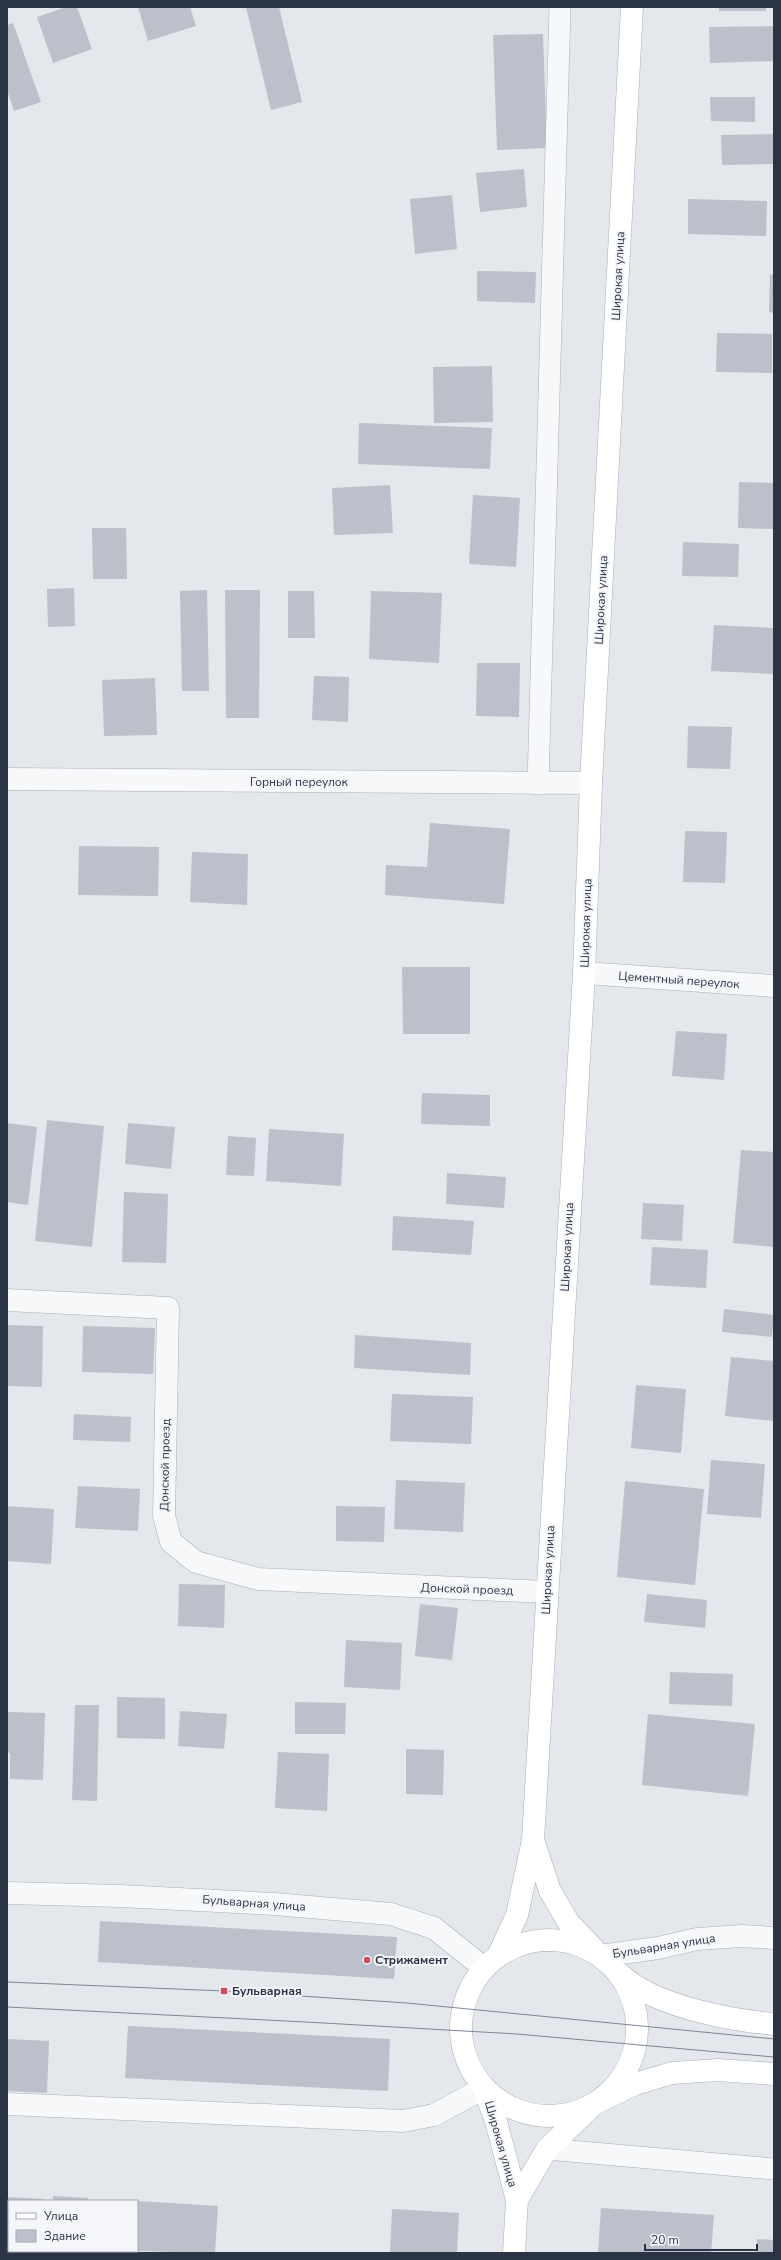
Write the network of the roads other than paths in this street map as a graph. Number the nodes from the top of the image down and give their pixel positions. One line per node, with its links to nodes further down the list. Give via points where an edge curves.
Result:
1 (560, 7): 5 (lane)
2 (632, 7): 4 (main road, Широкая улица)
3 (7, 779): 5 (street, Горный переулок)
4 (591, 783): 5 (street, Горный переулок); 6 (main road, Широкая улица)
5 (538, 784)
6 (584, 973): 7 (street, Цементный переулок); 9 (main road, Широкая улица)
7 (774, 986)
8 (7, 1300): 9 (street, Донской проезд, via 168,1308 164,1516 171,1542 196,1562 258,1579)
9 (546, 1592): 10 (main road, Широкая улица)
10 (533, 1840): 13 (main road, Широкая улица, via 550,1891 569,1923); 14 (main road, Широкая улица, via 517,1915)
11 (7, 1893): 14 (street, Бульварная улица, via 275,1904 391,1914 434,1928)
12 (774, 1938): 13 (street, Бульварная улица, via 742,1936 697,1939 658,1948)
13 (600, 1956): 14 (main road, via 576,1944 550,1939 524,1943); 15 (main road, Бульварная улица, via 628,1982 656,1997 698,2011); 19 (main road, via 621,1976 634,2003 637,2032 631,2060 616,2085)
14 (492, 1961): 17 (main road, Широкая улица, via 469,1989 461,2015 461,2041 469,2066)
15 (774, 2024)
16 (774, 2074): 19 (main road, via 718,2070 672,2072 635,2084)
17 (484, 2088): 18 (street, via 434,2115 403,2121); 19 (main road, via 502,2103 524,2113 548,2116 572,2113); 22 (main road, Широкая улица, via 495,2118)
18 (7, 2104)
19 (594, 2104): 20 (main road, Широкая улица)
20 (546, 2149): 21 (lane); 22 (main road, Широкая улица)
21 (774, 2169)
22 (517, 2200): 23 (main road, Широкая улица)
23 (514, 2253)

